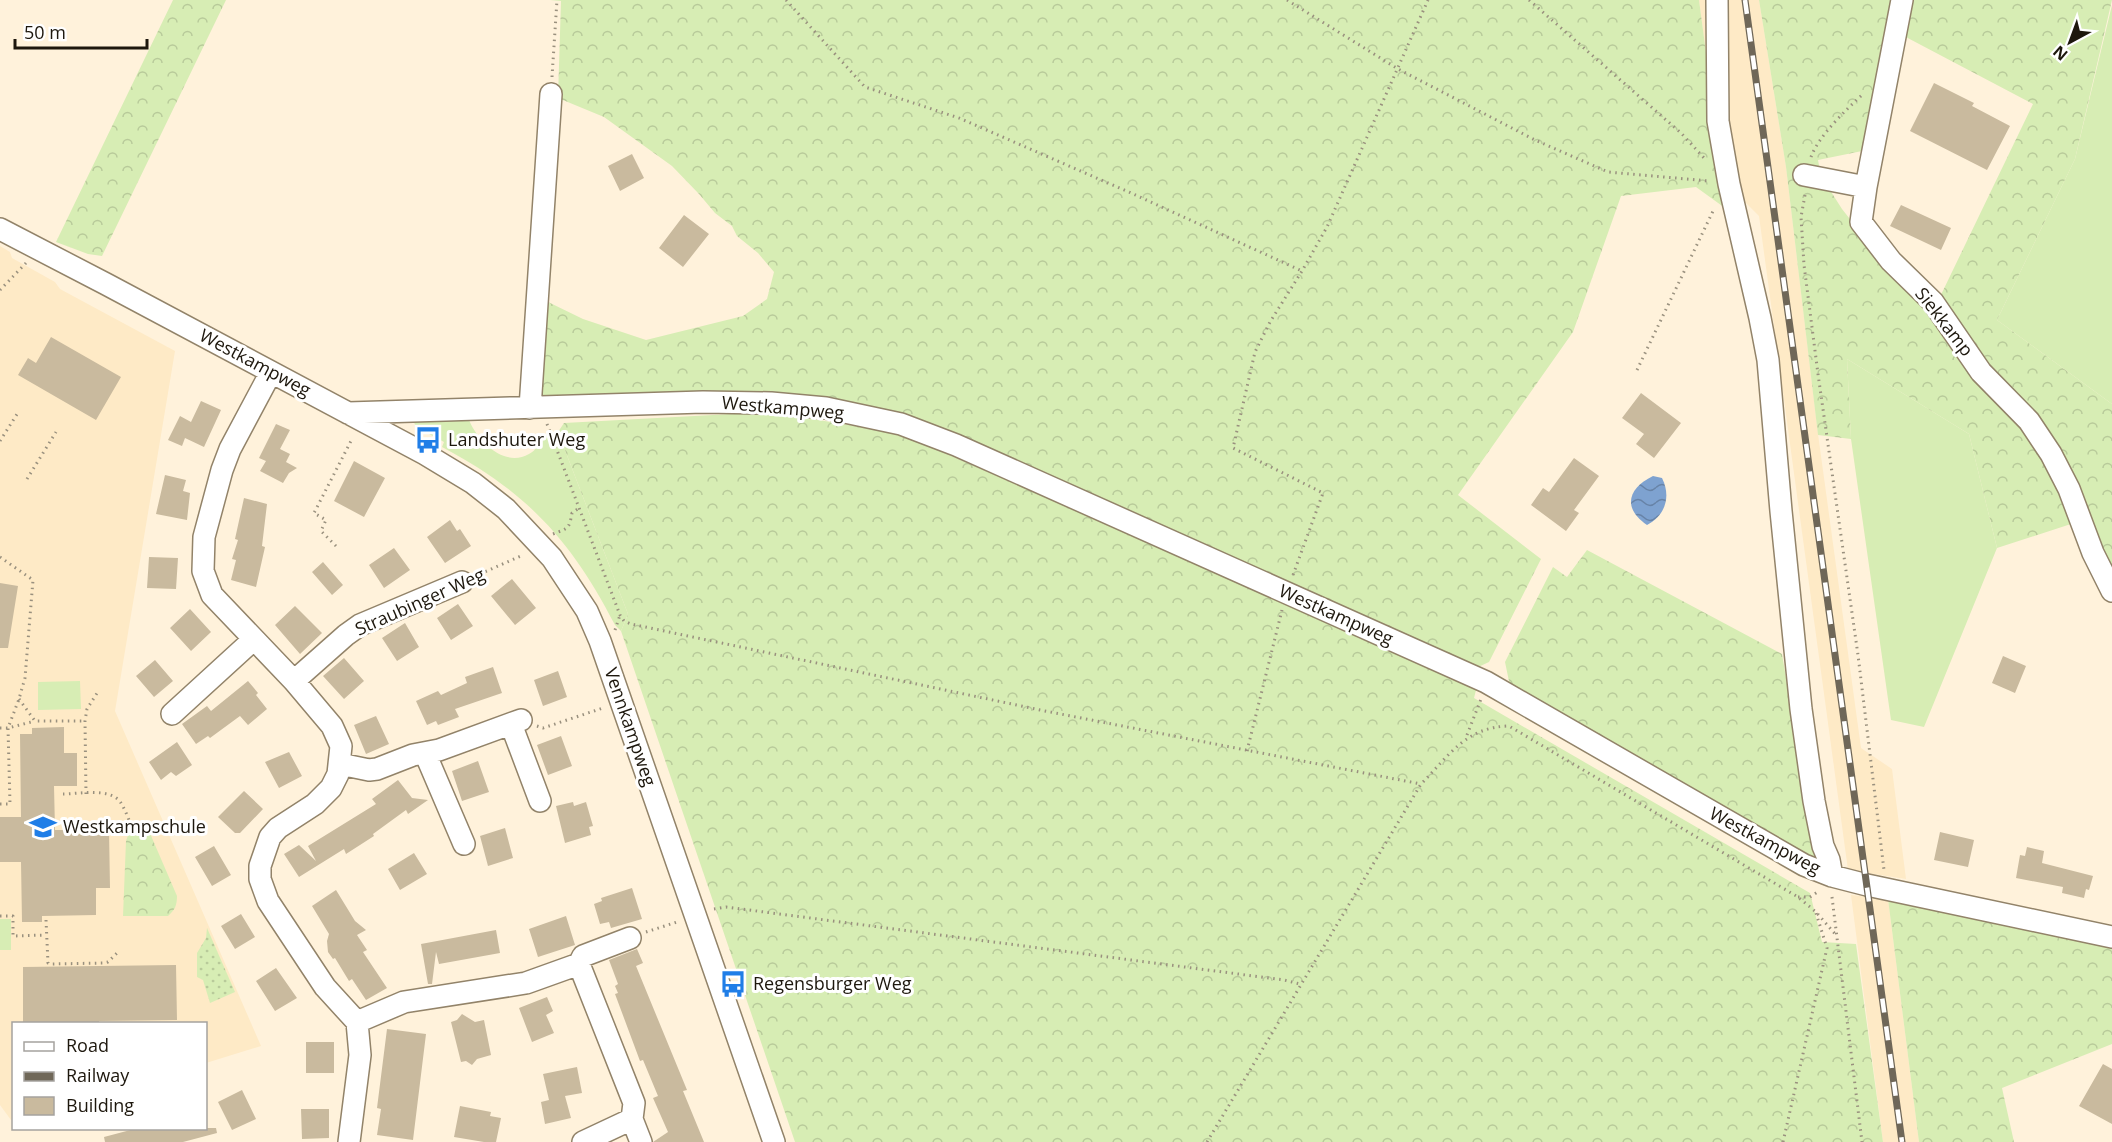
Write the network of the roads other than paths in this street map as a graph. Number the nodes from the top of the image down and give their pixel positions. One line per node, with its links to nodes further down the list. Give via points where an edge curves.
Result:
1 (1717, 0): 19 (street, via 1718,121 1768,360 1803,720 1822,846)
2 (1902, 0): 5 (street, Siekkamp)
3 (551, 94): 8 (street)
4 (1804, 174): 5 (street)
5 (1866, 187): 11 (street, Siekkamp, via 1861,222 1891,261 1933,302 1981,372 2029,421 2069,489)
6 (0, 229): 7 (street, Westkampweg)
7 (271, 372): 9 (street, Westkampweg); 12 (street, via 230,449 204,537 207,585)
8 (535, 408): 9 (street, Westkampweg); 19 (street, Westkampweg, via 703,402 771,404 826,408 901,424 1486,682 1804,865)
9 (348, 413): 28 (street, Vennkampweg, via 450,468 506,509 539,543 587,611 600,641 686,919)
10 (462, 582): 13 (street, Straubinger Weg, via 360,626)
11 (2112, 591)
12 (254, 639): 13 (street); 14 (street)
13 (294, 681): 16 (street, via 332,726 341,746)
14 (172, 714)
15 (425, 753): 16 (street, via 377,769); 17 (street, via 516,722); 18 (street)
16 (340, 764): 23 (street, via 324,797 270,837 260,866 260,879 268,901 325,987)
17 (540, 801)
18 (464, 844)
19 (1832, 876): 21 (street, Westkampweg)
20 (630, 938): 22 (street, via 584,956)
21 (2112, 938)
22 (579, 964): 23 (street, via 526,983 404,1002); 24 (street, via 634,1103)
23 (357, 1022): 25 (street, via 360,1055)
24 (632, 1119): 26 (street); 27 (street)
25 (349, 1142)
26 (584, 1142)
27 (641, 1142)
28 (774, 1142)

